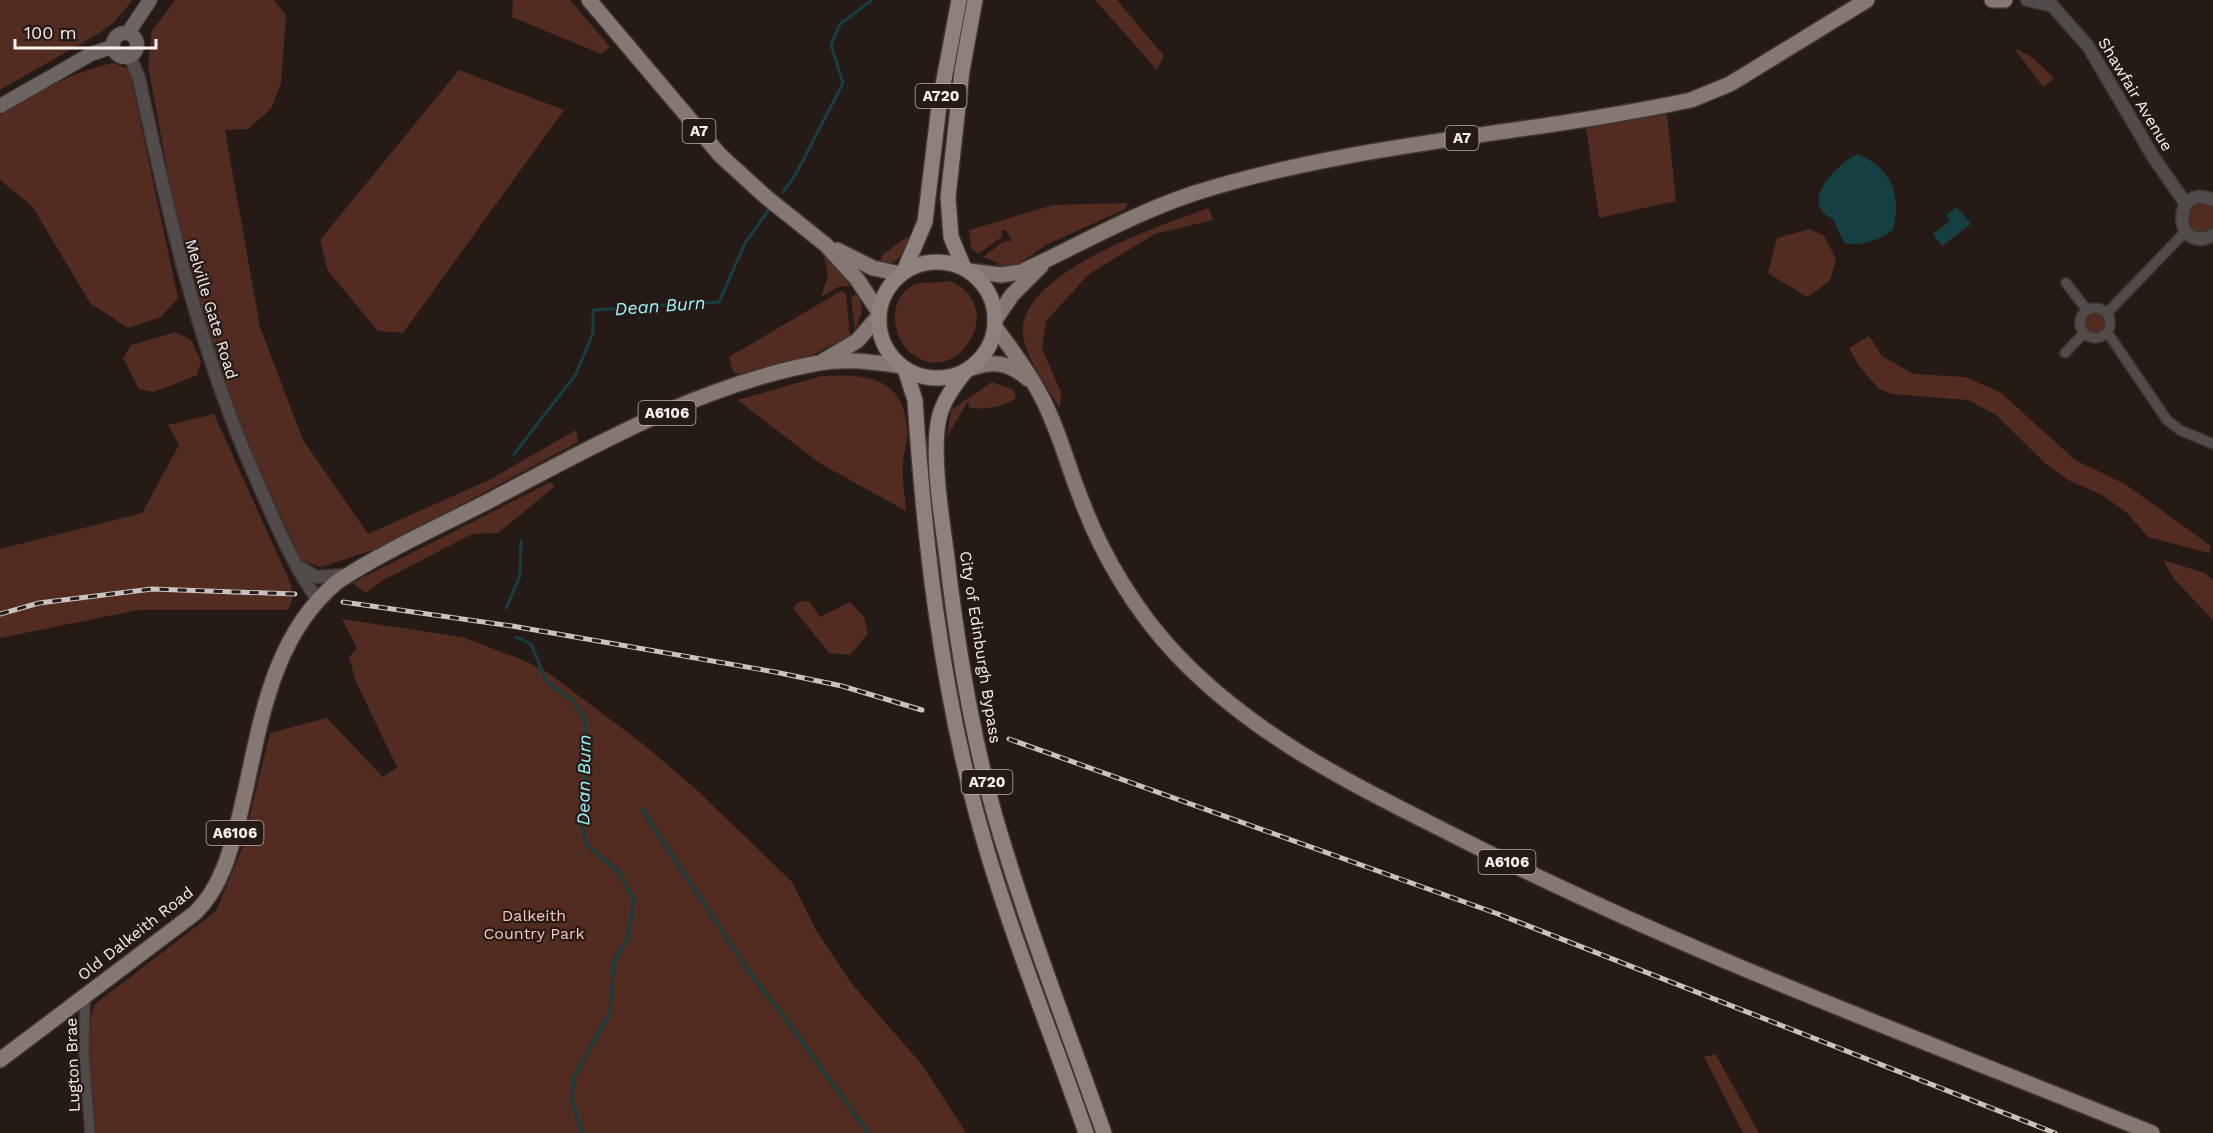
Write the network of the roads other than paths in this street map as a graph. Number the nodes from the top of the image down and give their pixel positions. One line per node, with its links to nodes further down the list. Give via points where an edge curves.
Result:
1 (150, 0): 10 (main road)
2 (589, 0): 18 (main road, A7, via 720,155)
3 (959, 0): 21 (highway, A720, via 939,106 925,222)
4 (975, 0): 20 (highway, A720, via 962,71 948,197 951,237)
5 (1867, 0): 19 (main road, A7, via 1706,96 1241,180 1148,210)
6 (1992, 0): 7 (main road)
7 (2005, 0)
8 (2027, 0): 9 (street)
9 (2050, 3): 15 (street, Shawfair Avenue, via 2088,46)
10 (128, 33): 11 (main road, via 118,35); 12 (main road, via 137,43)
11 (112, 47): 12 (main road, via 122,57); 13 (main road, via 91,54)
12 (130, 56): 35 (street, Melville Gate Road, via 139,79 166,207 202,338 237,439)
13 (0, 106)
14 (2213, 200): 15 (street, via 2199,197)
15 (2186, 204): 16 (street, via 2181,217)
16 (2186, 231): 17 (street, via 2197,238); 24 (street)
17 (2213, 235)
18 (826, 245): 21 (main road, A7, via 873,268); 25 (main road, A7, via 858,279)
19 (1047, 260): 20 (main road, A7, via 1021,272 1001,275); 26 (main road, A7, via 1012,296)
20 (966, 270): 21 (highway, via 933,261); 26 (highway, via 986,288)
21 (902, 272): 25 (highway, via 885,293)
22 (2066, 283): 23 (street)
23 (2087, 310): 24 (street, via 2097,308); 28 (street, via 2080,318)
24 (2107, 313): 27 (street)
25 (878, 315): 30 (main road, A6106, via 857,341); 31 (highway, via 882,342)
26 (995, 323): 32 (highway, via 988,349); 33 (main road, A6106)
27 (2107, 332): 28 (street, via 2096,338); 34 (street, via 2167,420)
28 (2084, 333): 29 (street)
29 (2065, 353)
30 (821, 363): 31 (main road, A6106, via 865,361); 36 (main road, A6106, via 718,393 606,439)
31 (903, 368): 32 (highway, via 916,375 942,378); 41 (highway, A720, via 915,400 938,624 976,810 1002,899)
32 (968, 370): 33 (main road, A6106, via 983,364 1005,364); 42 (highway, City of Edinburgh Bypass / A720, via 945,402 938,431 943,525 967,691 1017,888)
33 (1034, 385): 43 (main road, A6106, via 1091,524 1127,588 1174,652 1252,723 1339,776 1556,887 1672,939)
34 (2213, 444)
35 (294, 561): 36 (street, via 315,577); 37 (street, Melville Gate Road)
36 (348, 574): 37 (main road, A6106)
37 (317, 599): 38 (main road, Old Dalkeith Road / A6106, via 291,635 279,663 231,847 212,892 195,913)
38 (85, 996): 39 (main road, Old Dalkeith Road / A6106); 40 (street, Lugton Brae, via 84,1054)
39 (0, 1060)
40 (90, 1133)
41 (1086, 1133)
42 (1104, 1133)
43 (2152, 1133)

